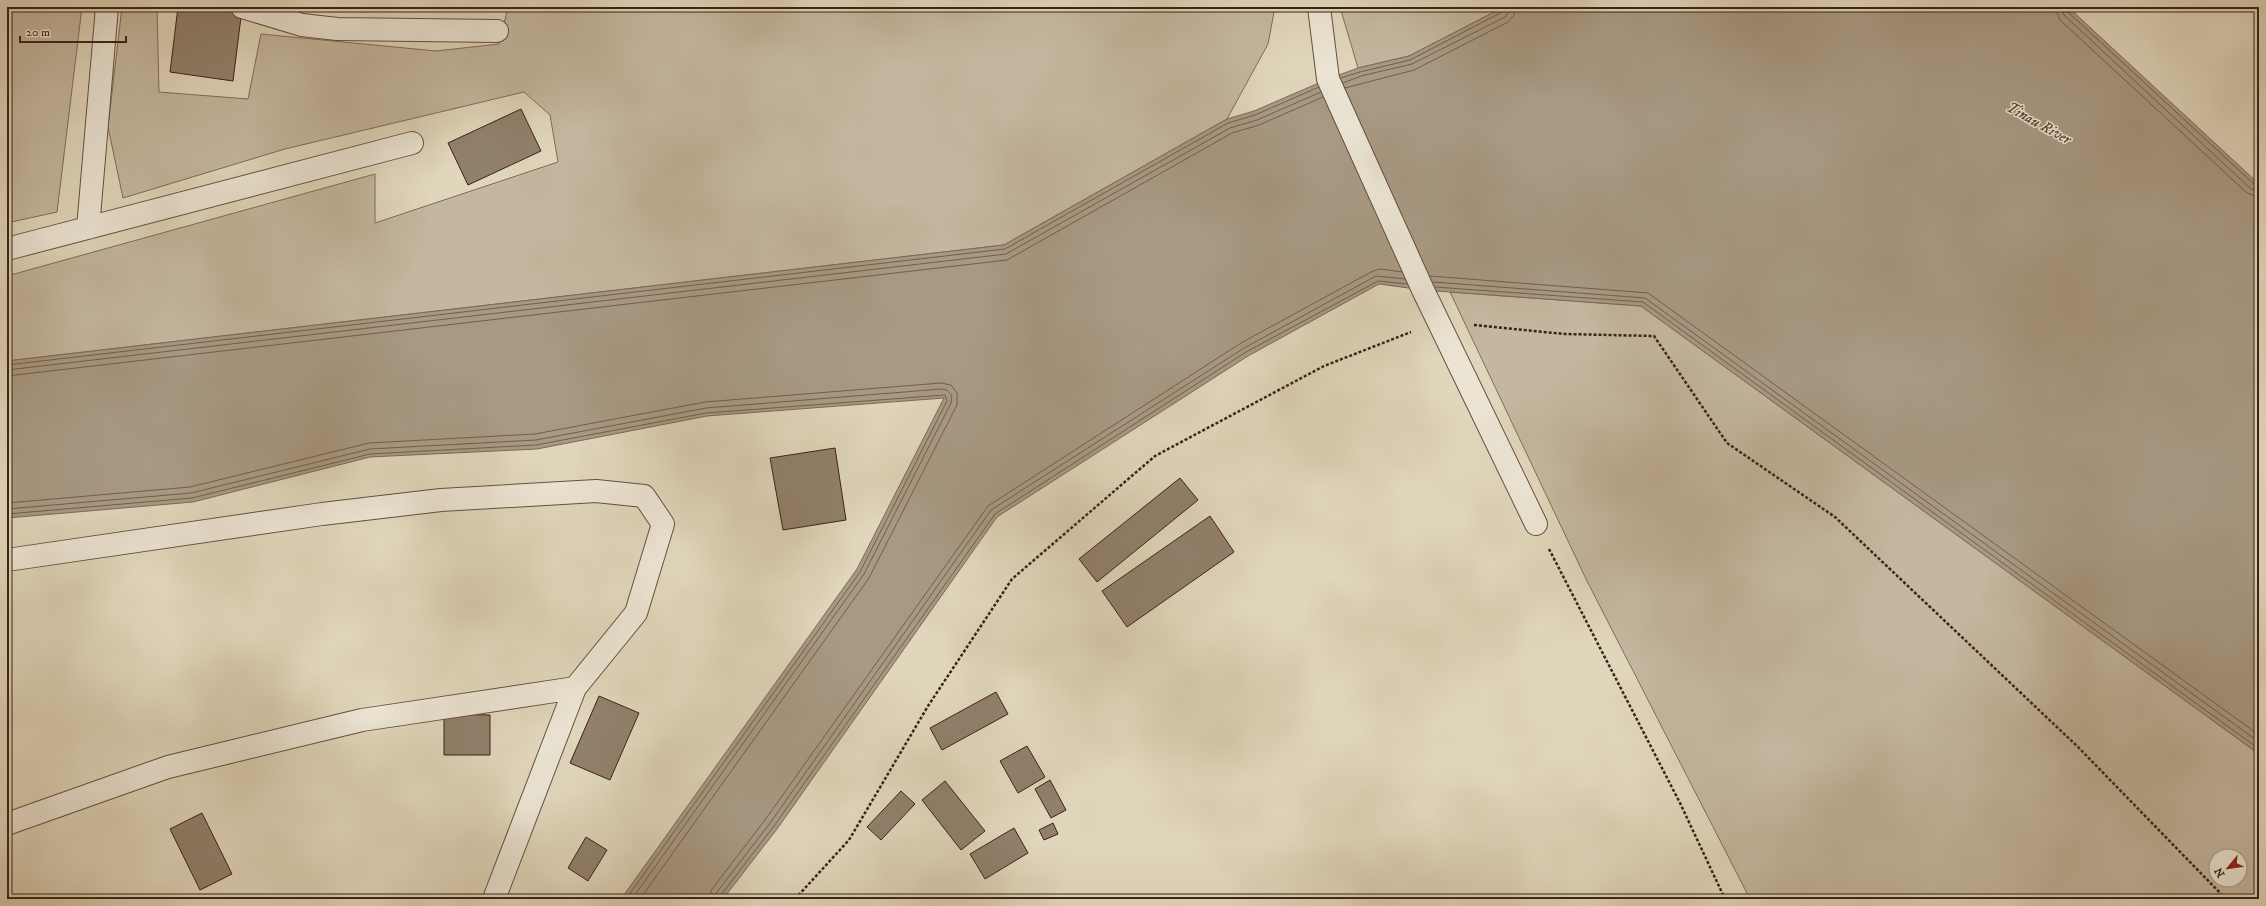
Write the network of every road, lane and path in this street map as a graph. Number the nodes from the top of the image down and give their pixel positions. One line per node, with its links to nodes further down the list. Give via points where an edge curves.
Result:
1 (108, 7): 6 (street)
2 (242, 7): 4 (street, via 302,26 337,29)
3 (1318, 7): 8 (street, via 1328,79)
4 (497, 31)
5 (412, 143): 6 (street)
6 (88, 228): 7 (street)
7 (7, 249)
8 (1438, 322): 9 (street); 14 (path, via 1324,366 1155,456 1012,579 928,706 849,840); 16 (path, via 1565,334 1654,336 1727,443 1835,517 2078,747)
9 (1536, 524): 15 (path, via 1680,803)
10 (7, 560): 11 (street, via 322,514 441,500 596,491 644,496 663,524 636,613)
11 (575, 688): 12 (street, via 362,720 168,767); 13 (street)
12 (7, 824)
13 (494, 899)
14 (795, 899)
15 (1725, 899)
16 (2226, 899)

